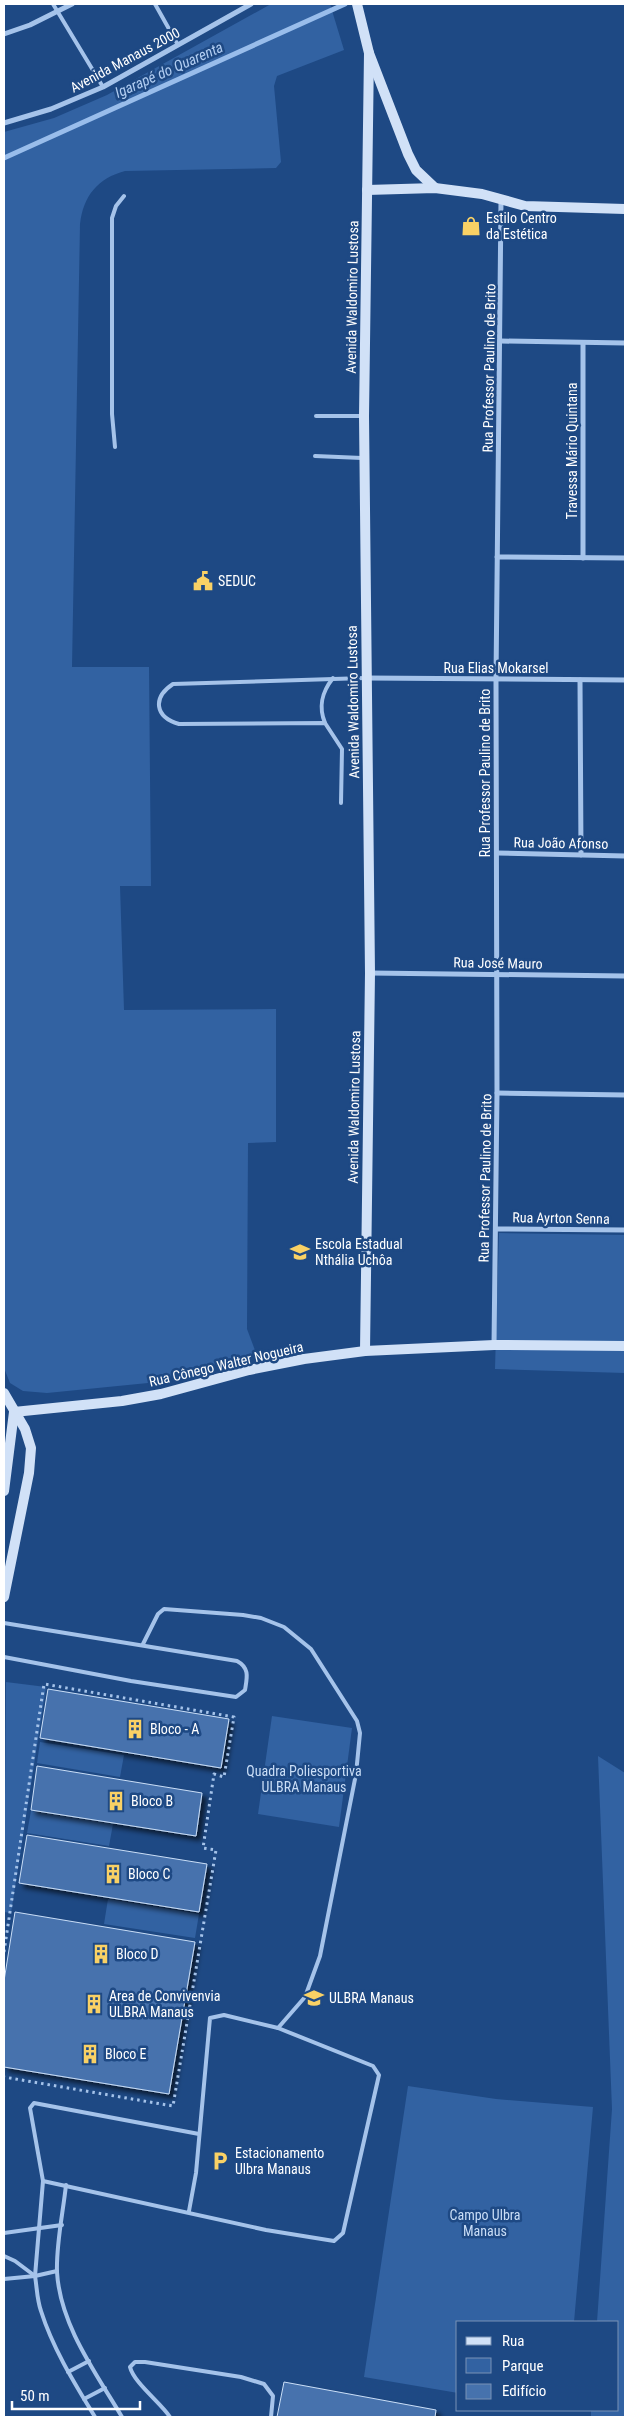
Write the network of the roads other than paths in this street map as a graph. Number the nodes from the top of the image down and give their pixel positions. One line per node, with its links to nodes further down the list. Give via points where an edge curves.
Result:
1 (52, 4): 6 (lane)
2 (72, 4): 6 (street)
3 (155, 4): 8 (lane)
4 (252, 4): 8 (street, Avenida Manaus 2000)
5 (357, 4): 9 (street, Avenida Waldomiro Lustosa)
6 (57, 12): 7 (street); 10 (lane)
7 (4, 34)
8 (178, 45): 10 (street, Avenida Manaus 2000)
9 (369, 53): 12 (street, Avenida Waldomiro Lustosa, via 408,154 416,170); 13 (street, Avenida Waldomiro Lustosa)
10 (103, 87): 11 (street, Avenida Manaus 2000, via 50,109)
11 (4, 122)
12 (435, 188): 13 (street); 15 (street, via 482,194)
13 (367, 190): 21 (street, Avenida Waldomiro Lustosa)
14 (124, 196): 22 (lane, via 112,218 112,414)
15 (501, 201): 16 (street, via 548,208); 17 (street, Rua Professor Paulino de Brito)
16 (625, 209)
17 (501, 341): 19 (street); 25 (street, Rua Professor Paulino de Brito)
18 (625, 343): 19 (street)
19 (583, 344): 26 (street, Travessa Mário Quintana)
20 (316, 416): 21 (lane)
21 (364, 416): 24 (street, Avenida Waldomiro Lustosa)
22 (115, 447)
23 (315, 456): 24 (lane)
24 (364, 458): 29 (street, Avenida Waldomiro Lustosa)
25 (497, 557): 26 (street); 30 (street, Rua Professor Paulino de Brito)
26 (583, 558): 27 (street)
27 (625, 558)
28 (333, 678): 29 (lane); 33 (lane, via 321,702); 33 (lane, via 173,684 164,690 159,701 160,712 167,721 179,724)
29 (367, 678): 30 (street, Rua Elias Mokarsel); 38 (street, Avenida Waldomiro Lustosa)
30 (496, 679): 31 (street, Rua Elias Mokarsel); 35 (street, Rua Professor Paulino de Brito)
31 (580, 680): 32 (street, Rua Elias Mokarsel); 36 (street)
32 (625, 680)
33 (325, 723): 34 (lane, via 342,749)
34 (341, 803)
35 (497, 853): 36 (street, Rua João Afonso); 39 (street, Rua Professor Paulino de Brito)
36 (581, 855): 37 (street, Rua João Afonso)
37 (625, 856)
38 (370, 973): 39 (street, Rua José Mauro); 47 (street, Avenida Waldomiro Lustosa)
39 (496, 975): 40 (street, Rua José Mauro); 41 (street, Rua Professor Paulino de Brito)
40 (625, 976)
41 (497, 1093): 42 (street); 43 (street, Rua Professor Paulino de Brito)
42 (625, 1095)
43 (496, 1228): 44 (street, Rua Ayrton Senna); 45 (street, Rua Professor Paulino de Brito)
44 (625, 1230)
45 (494, 1345): 46 (street, Rua Cônego Walter Nogueira); 47 (street, Rua Cônego Walter Nogueira)
46 (625, 1346)
47 (365, 1351): 49 (street, Rua Cônego Walter Nogueira, via 248,1370 161,1394 122,1401)
48 (4, 1393): 49 (street)
49 (14, 1412): 50 (street); 51 (street, via 25,1429 31,1448 29,1473)
50 (4, 1491)
51 (4, 1590)
52 (4, 1623): 53 (lane)
53 (143, 1644): 54 (lane, via 237,1661 245,1667 247,1674 245,1690 238,1697 232,1697); 55 (lane, via 158,1614 164,1609 261,1618 284,1627 311,1649 357,1721 360,1734 356,1774 320,1956 305,1997)
54 (4, 1657)
55 (278, 2028): 56 (lane, via 224,2015 210,2018); 59 (lane, via 373,2066 378,2075 343,2233 334,2241 266,2230)
56 (199, 2134): 57 (lane, via 34,2102 30,2108); 59 (lane)
57 (43, 2181): 58 (lane); 61 (lane)
58 (66, 2185): 59 (lane); 60 (lane)
59 (189, 2211)
60 (62, 2225): 61 (lane); 64 (lane)
61 (40, 2227): 62 (lane); 65 (lane)
62 (4, 2234)
63 (4, 2256): 65 (lane)
64 (57, 2271): 65 (lane); 67 (lane, via 60,2298)
65 (35, 2276): 66 (lane); 68 (lane, via 40,2309)
66 (4, 2279)
67 (88, 2361): 68 (lane); 69 (lane)
68 (68, 2372): 70 (lane)
69 (105, 2388): 70 (lane); 72 (lane)
70 (84, 2399): 71 (lane)
71 (95, 2417)
72 (122, 2417)
73 (170, 2417): 74 (lane, via 132,2375 130,2367 135,2362 241,2377 264,2384 274,2396)
74 (271, 2417)

